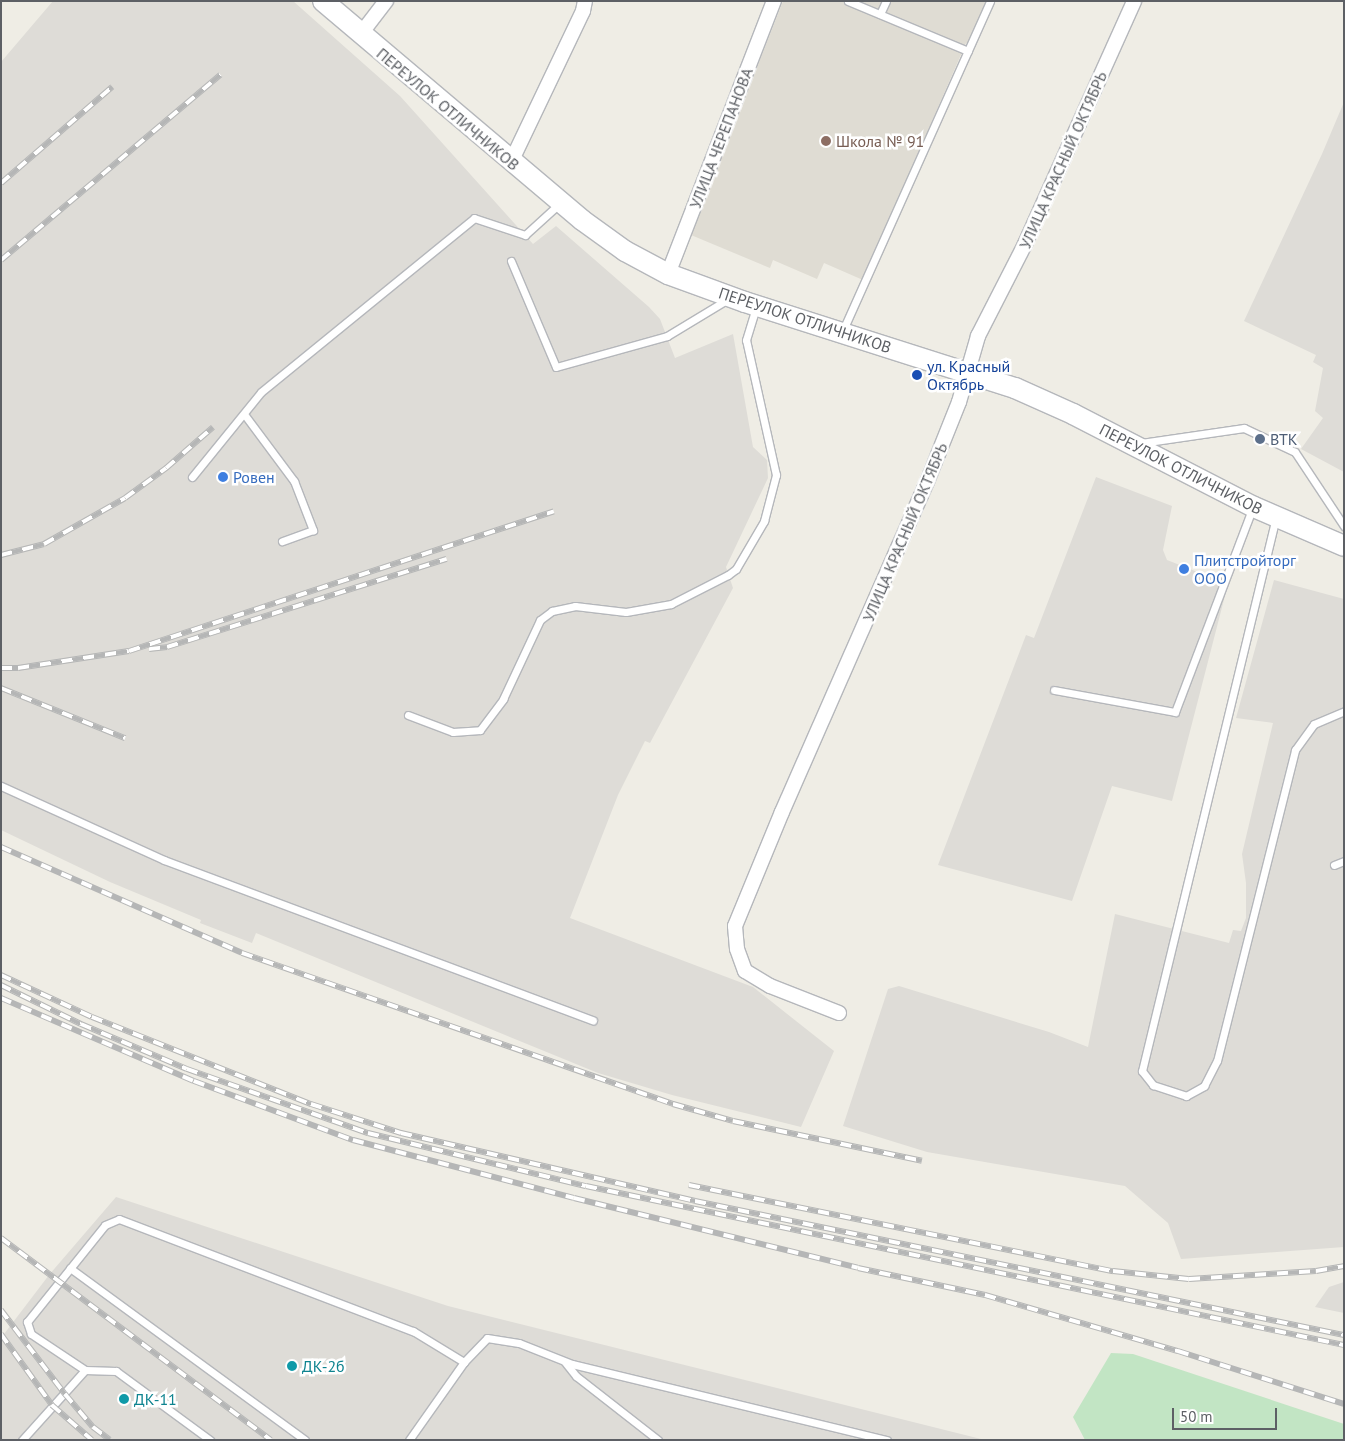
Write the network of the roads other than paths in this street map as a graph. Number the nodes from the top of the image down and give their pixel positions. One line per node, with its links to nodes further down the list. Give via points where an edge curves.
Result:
1 (323, 1): 12 (main road, ПЕРЕУЛОК ОТЛИЧНИКОВ)
2 (386, 1): 12 (street)
3 (585, 1): 14 (street)
4 (774, 1): 17 (street, УЛИЦА ЧЕРЕПАНОВА)
5 (848, 1): 10 (lane)
6 (865, 1): 10 (lane)
7 (886, 1): 11 (lane)
8 (990, 1): 13 (lane)
9 (1134, 1): 21 (street, УЛИЦА КРАСНЫЙ ОКТЯБРЬ, via 1025,244 978,336)
10 (867, 9): 11 (lane)
11 (880, 14): 13 (lane)
12 (360, 34): 14 (main road, ПЕРЕУЛОК ОТЛИЧНИКОВ)
13 (968, 51): 20 (lane)
14 (510, 162): 15 (main road, ПЕРЕУЛОК ОТЛИЧНИКОВ)
15 (560, 203): 17 (main road, ПЕРЕУЛОК ОТЛИЧНИКОВ, via 625,251); 22 (lane, via 525,235 474,218 261,392)
16 (511, 261): 18 (lane, via 556,368 667,336)
17 (668, 274): 18 (main road, ПЕРЕУЛОК ОТЛИЧНИКОВ)
18 (731, 298): 19 (main road, ПЕРЕУЛОК ОТЛИЧНИКОВ)
19 (757, 306): 20 (main road, ПЕРЕУЛОК ОТЛИЧНИКОВ); 32 (lane, via 746,340 776,475 764,521 736,569 671,604 626,612 575,606 552,611 540,620 502,699 480,730 453,732)
20 (842, 333): 21 (main road, ПЕРЕУЛОК ОТЛИЧНИКОВ)
21 (968, 372): 23 (main road, ПЕРЕУЛОК ОТЛИЧНИКОВ, via 1015,388); 36 (street, УЛИЦА КРАСНЫЙ ОКТЯБРЬ, via 927,482 735,926 737,949 745,971 770,986)
22 (244, 414): 24 (lane); 28 (lane, via 294,481 314,530)
23 (1133, 444): 25 (main road, ПЕРЕУЛОК ОТЛИЧНИКОВ); 27 (lane, via 1244,428 1295,452)
24 (192, 477)
25 (1254, 506): 26 (main road, ПЕРЕУЛОК ОТЛИЧНИКОВ); 30 (lane, via 1174,712)
26 (1276, 517): 29 (main road, ПЕРЕУЛОК ОТЛИЧНИКОВ); 31 (lane, via 1142,1071 1152,1085 1186,1096 1204,1086 1216,1061 1295,750 1314,724)
27 (1344, 526)
28 (282, 541)
29 (1344, 546)
30 (1054, 690)
31 (1344, 711)
32 (408, 715)
33 (1, 786): 37 (lane, via 164,860)
34 (1344, 861): 35 (lane)
35 (1334, 865)
36 (839, 1013)
37 (593, 1020)
38 (70, 1268): 40 (lane, via 105,1225 120,1219 413,1331); 41 (lane, via 27,1322 31,1334); 44 (lane)
39 (564, 1361): 40 (lane, via 519,1343 487,1338); 46 (lane, via 576,1376); 47 (lane)
40 (464, 1362): 45 (lane)
41 (85, 1370): 42 (lane); 43 (lane, via 116,1371)
42 (22, 1440)
43 (210, 1440)
44 (306, 1440)
45 (409, 1440)
46 (658, 1440)
47 (887, 1440)

